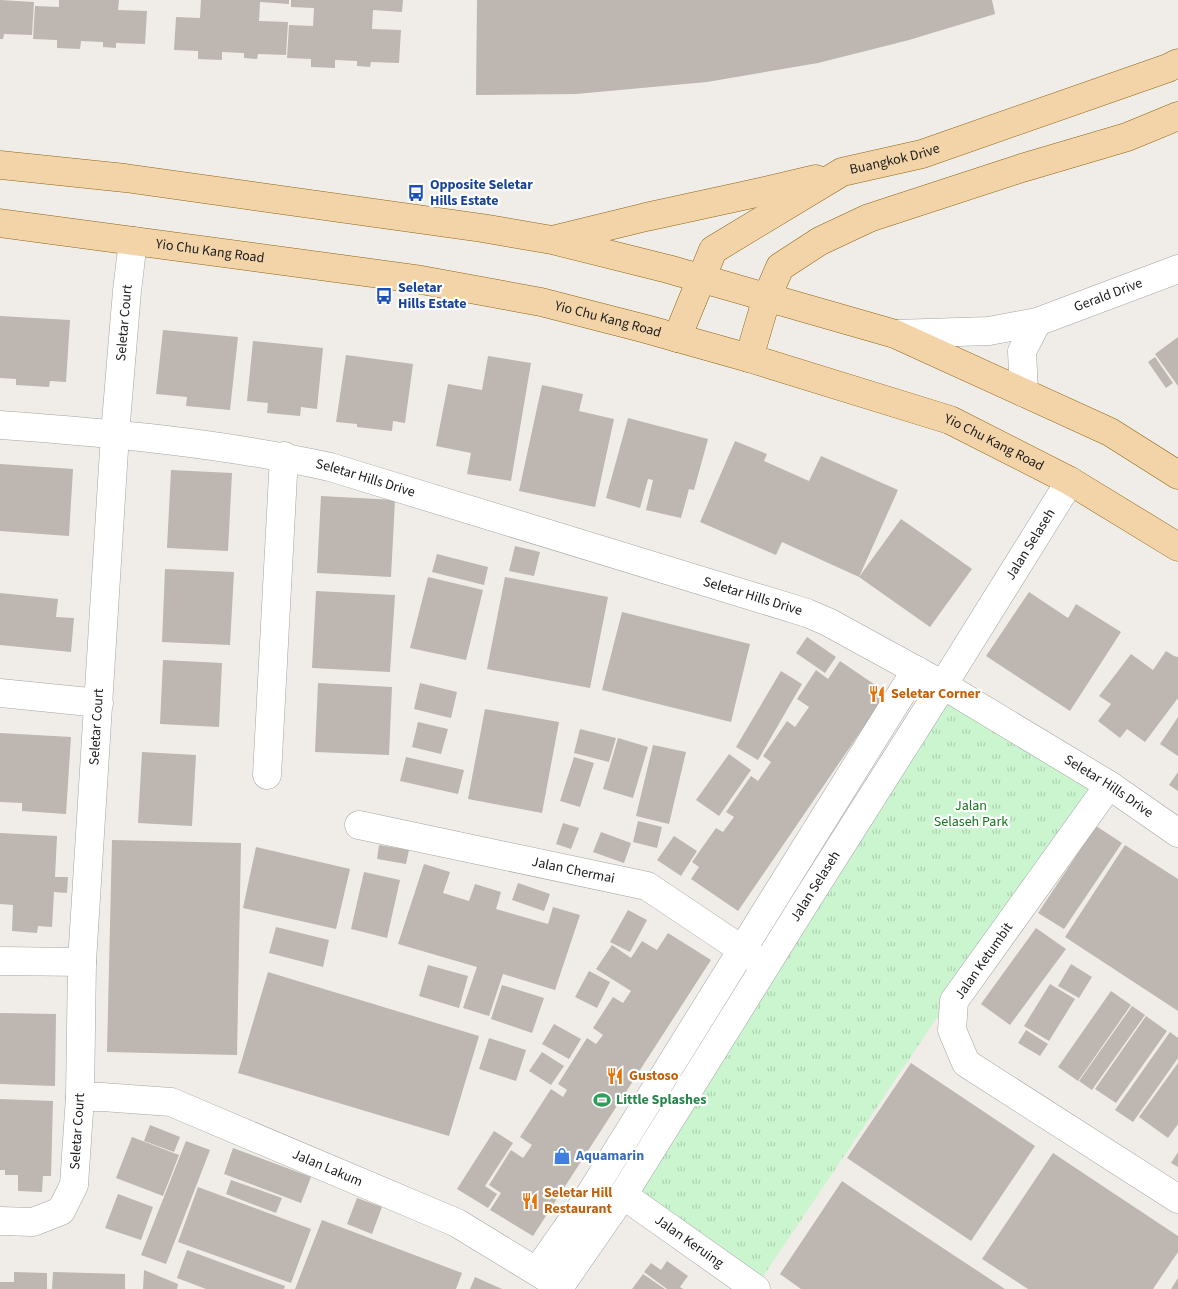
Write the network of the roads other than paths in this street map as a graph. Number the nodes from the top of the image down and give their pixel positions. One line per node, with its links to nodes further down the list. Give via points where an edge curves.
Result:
1 (1178, 64): 4 (main road, Buangkok Drive, via 922,154)
2 (1178, 116): 10 (main road, via 1127,136 869,218 820,241 780,266)
3 (0, 164): 6 (main road, via 125,178)
4 (842, 172): 6 (main road); 9 (main road, Buangkok Drive, via 714,250)
5 (0, 223): 7 (main road, Yio Chu Kang Road)
6 (552, 240): 9 (main road)
7 (133, 241): 13 (main road, Yio Chu Kang Road, via 416,279 541,302); 17 (street, Seletar Court)
8 (1178, 269): 11 (street, Gerald Drive)
9 (702, 278): 10 (main road); 13 (main road, Buangkok Drive)
10 (767, 297): 12 (main road); 14 (main road)
11 (1037, 322): 12 (street, Gerald Drive, via 989,331); 15 (street, via 1022,351)
12 (895, 334): 15 (main road)
13 (677, 338): 14 (main road, Yio Chu Kang Road)
14 (749, 358): 20 (main road, Yio Chu Kang Road, via 950,420)
15 (1024, 393): 19 (main road, via 1110,432)
16 (0, 424): 17 (street, Seletar Hills Drive)
17 (115, 434): 18 (street, Seletar Hills Drive); 25 (street, Seletar Court)
18 (284, 456): 22 (street, Seletar Hills Drive, via 330,467 807,613); 26 (street)
19 (1178, 474)
20 (1070, 481): 21 (main road, Yio Chu Kang Road); 23 (street, Jalan Selaseh)
21 (1178, 547)
22 (916, 670): 23 (street, Seletar Hills Drive); 30 (street)
23 (943, 685): 27 (street, Seletar Hills Drive); 33 (street, Jalan Selaseh)
24 (0, 693): 25 (street)
25 (99, 703): 32 (street, Seletar Court)
26 (267, 775)
27 (1109, 785): 29 (street, Seletar Hills Drive); 36 (street, Jalan Ketumbit, via 954,1001 952,1030 966,1063)
28 (358, 825): 30 (street, Jalan Chermai, via 648,886)
29 (1178, 833)
30 (743, 950): 33 (street, Jalan Chermai); 38 (street, via 586,1201)
31 (0, 961): 32 (street)
32 (82, 962): 34 (street, Seletar Court)
33 (767, 966): 35 (street, Jalan Selaseh)
34 (80, 1097): 37 (street, Seletar Court, via 74,1185 61,1210 33,1222); 38 (street, Jalan Lakum, via 171,1102 457,1223)
35 (623, 1195): 39 (street, Jalan Selaseh); 40 (street, Jalan Keruing)
36 (1178, 1200)
37 (0, 1221)
38 (537, 1272): 39 (street, Jalan Lakum)
39 (559, 1287)
40 (756, 1289)

